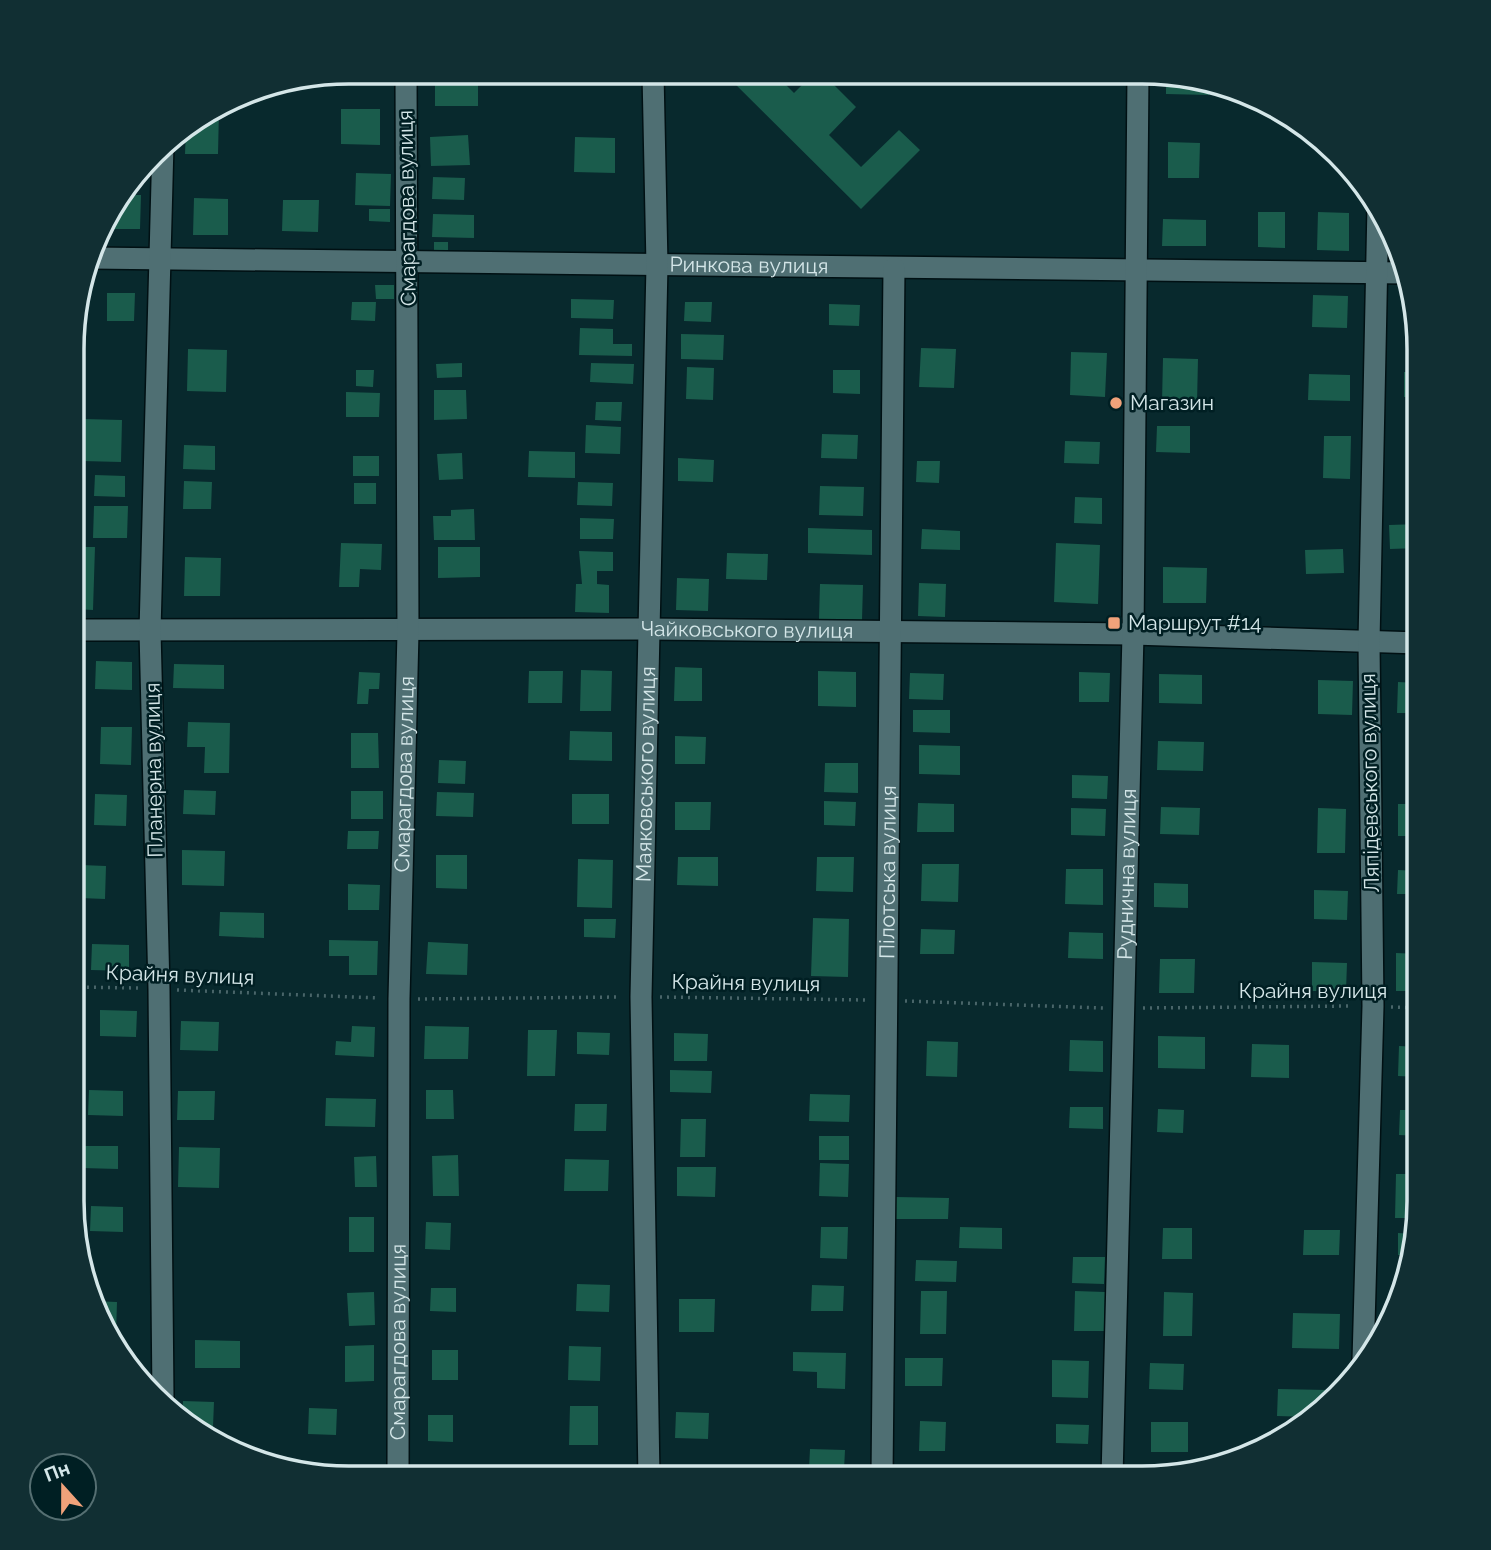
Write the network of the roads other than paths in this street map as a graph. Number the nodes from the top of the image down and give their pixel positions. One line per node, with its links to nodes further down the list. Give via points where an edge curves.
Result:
1 (406, 84): 8 (street, Смарагдова вулиця)
2 (653, 84): 9 (street, Маяковського вулиця)
3 (1138, 84): 11 (street, Руднична вулиця)
4 (163, 160): 7 (street, Планерна вулиця)
5 (1377, 227): 12 (street, Ляпідевського вулиця)
6 (100, 258): 7 (street, Ринкова вулиця)
7 (161, 258): 8 (street, Ринкова вулиця); 16 (street, Планерна вулиця)
8 (408, 263): 9 (street, Ринкова вулиця); 17 (street, Смарагдова вулиця)
9 (657, 265): 10 (street, Ринкова вулиця); 14 (street, Маяковського вулиця)
10 (894, 268): 11 (street, Ринкова вулиця); 18 (street, Пілотська вулиця)
11 (1134, 270): 12 (street, Ринкова вулиця); 19 (street, Руднична вулиця)
12 (1376, 273): 13 (street, Ринкова вулиця); 20 (street, Ляпідевського вулиця)
13 (1396, 273)
14 (649, 629): 17 (street, Чайковського вулиця); 18 (street, Чайковського вулиця); 25 (street, Маяковського вулиця, via 641,997)
15 (84, 630): 16 (street, Чайковського вулиця)
16 (150, 631): 17 (street, Чайковського вулиця); 23 (street, Планерна вулиця)
17 (408, 632): 24 (street, Смарагдова вулиця, via 399,999)
18 (891, 632): 19 (street, Чайковського вулиця); 26 (street, Пілотська вулиця)
19 (1133, 634): 20 (street, Чайковського вулиця); 27 (street, Руднична вулиця)
20 (1369, 642): 21 (street, Чайковського вулиця); 22 (street, Ляпідевського вулиця, via 1373,1006)
21 (1407, 643)
22 (1363, 1346)
23 (163, 1391)
24 (398, 1466)
25 (649, 1466)
26 (881, 1466)
27 (1112, 1466)

